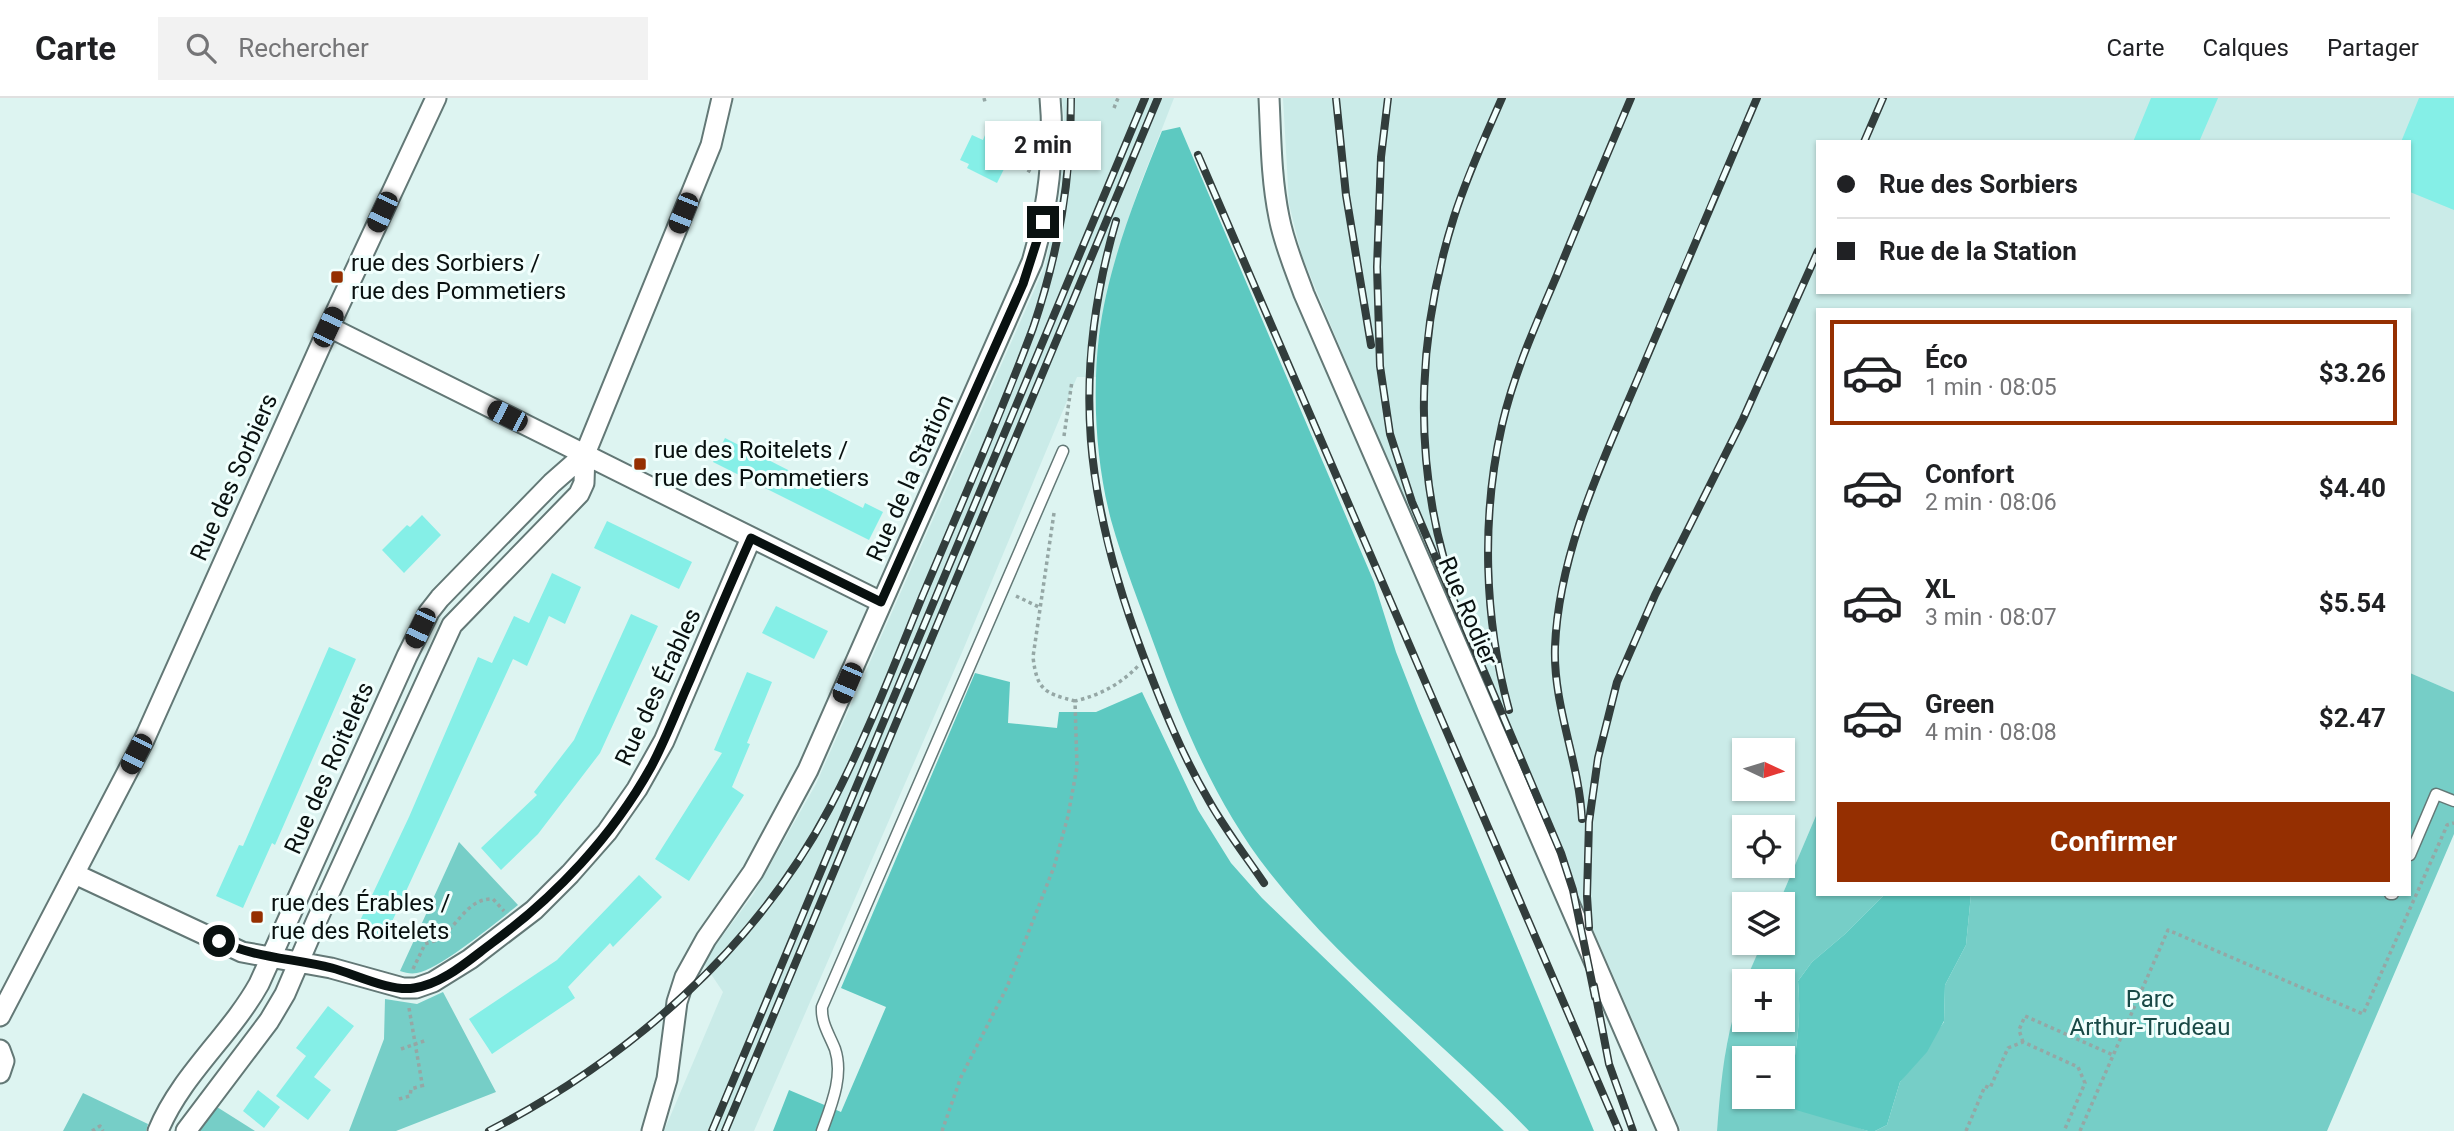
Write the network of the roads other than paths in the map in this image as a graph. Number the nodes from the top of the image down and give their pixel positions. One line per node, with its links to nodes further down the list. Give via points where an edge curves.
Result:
1 (436, 98): 5 (street, Rue des Sorbiers)
2 (722, 98): 7 (street, Rue des Roitelets, via 711,145)
3 (1050, 98): 9 (street, Rue de la Station, via 1049,182 1032,262)
4 (1269, 98): 24 (street, Rue Rodier, via 1279,218 1304,294)
5 (328, 327): 7 (street); 14 (street, Rue des Sorbiers, via 144,740)
6 (1063, 451): 23 (lane, via 822,1007 837,1061 834,1097)
7 (585, 454): 8 (street); 10 (street, Rue des Roitelets, via 440,598); 11 (street, Rue des Roitelets, via 584,483 573,502 466,608)
8 (751, 538): 9 (street); 16 (street, Rue des Érables, via 651,767 599,842 534,910 462,965 416,988)
9 (881, 602): 22 (street, Rue de la Station, via 791,805 685,977 677,1002 667,1079)
10 (420, 628): 11 (street); 15 (street, Rue des Roitelets)
11 (445, 639): 16 (street, Rue des Roitelets)
12 (2454, 801): 13 (lane, via 2437,794)
13 (2411, 853)
14 (75, 874): 15 (street, via 242,951); 17 (street, Rue des Sorbiers)
15 (271, 957): 16 (street, Rue des Érables); 20 (street, Rue des Roitelets, via 255,992 178,1093)
16 (299, 962): 21 (street, Rue des Roitelets, via 273,1016)
17 (0, 1016)
18 (0, 1050): 19 (street, via 4,1061)
19 (0, 1073)
20 (158, 1131)
21 (186, 1131)
22 (652, 1131)
23 (822, 1131)
24 (1668, 1131)

